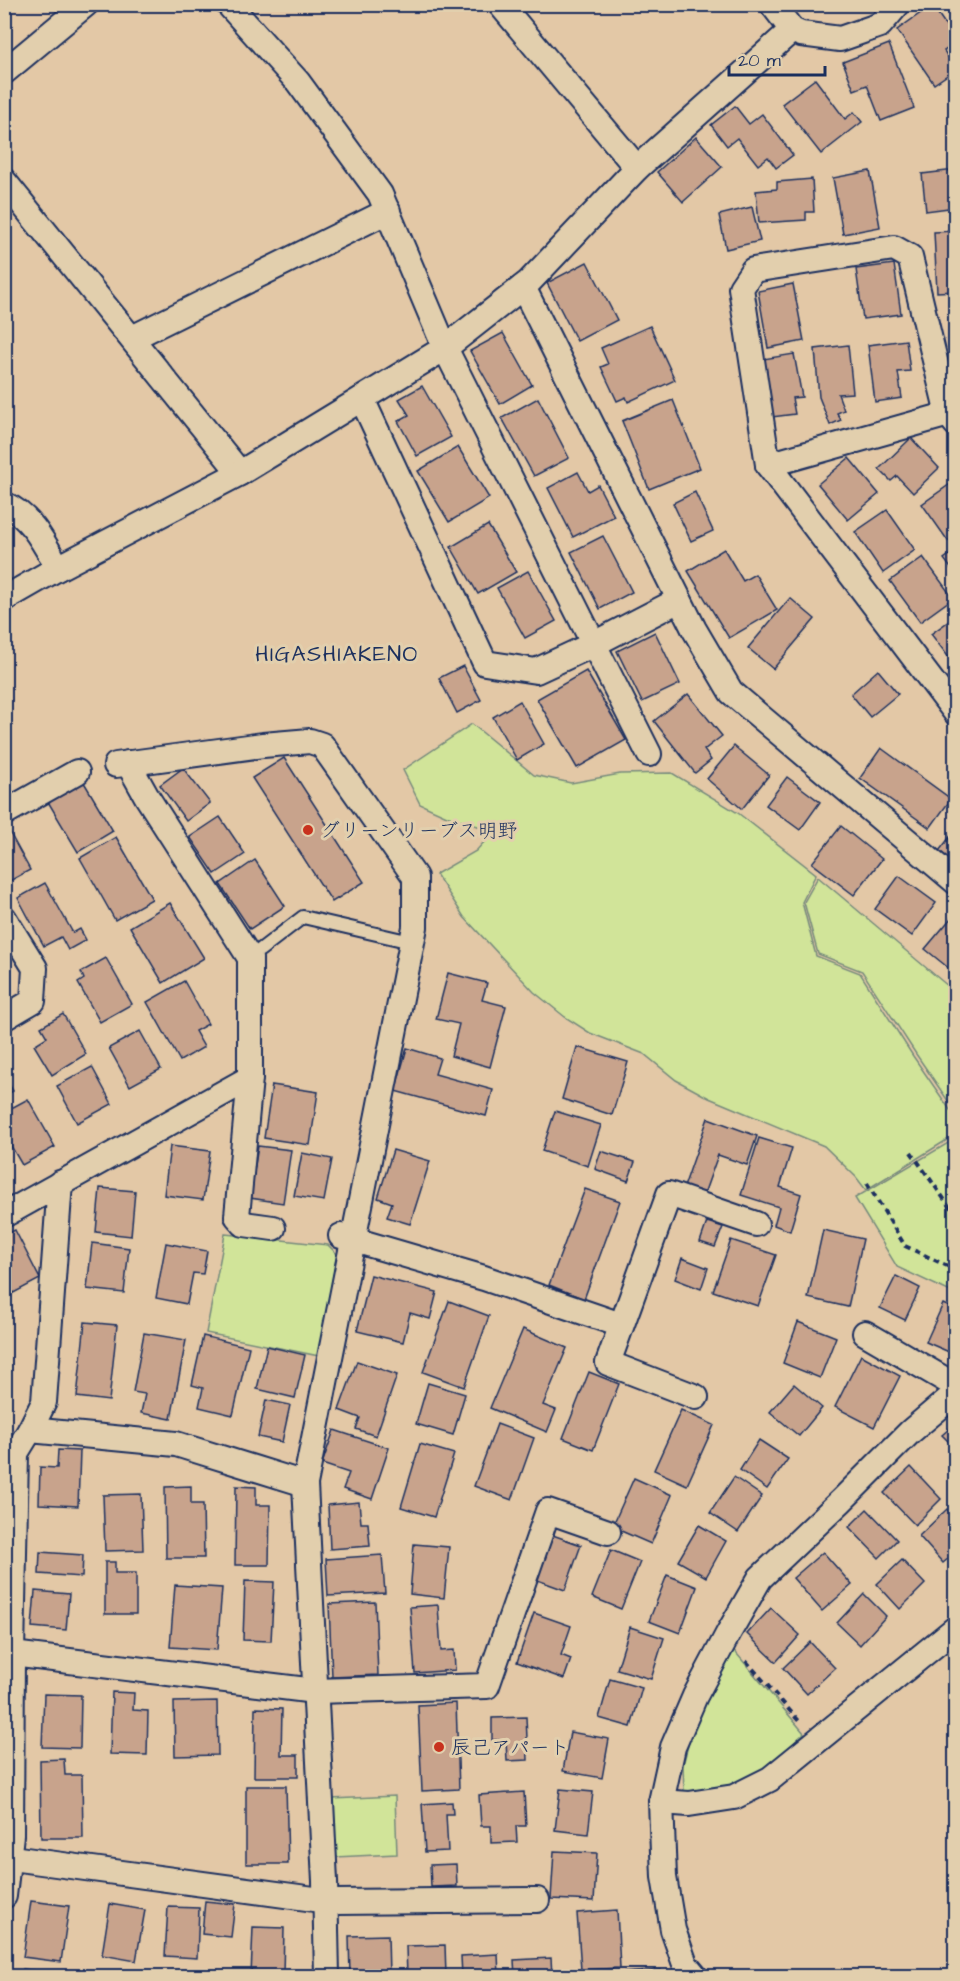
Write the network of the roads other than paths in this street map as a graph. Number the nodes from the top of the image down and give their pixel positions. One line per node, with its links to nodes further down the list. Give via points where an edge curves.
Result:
1 (86, 4): 7 (street)
2 (228, 4): 10 (street, via 297,82 380,194)
3 (500, 4): 8 (street)
4 (772, 4): 6 (street)
5 (898, 4): 6 (street, via 880,25 840,39)
6 (792, 30): 8 (street)
7 (4, 72)
8 (637, 168): 11 (street)
9 (4, 181): 12 (street)
10 (388, 212): 12 (street); 13 (street)
11 (523, 287): 13 (street); 21 (street)
12 (132, 338): 17 (street)
13 (450, 358): 14 (street); 22 (street)
14 (362, 399): 17 (street); 22 (street, via 485,663 536,671)
15 (953, 417): 16 (street); 16 (street, via 910,257 894,248 753,270 741,288)
16 (768, 465): 23 (street)
17 (240, 473): 19 (street)
18 (4, 504): 19 (street, via 19,510 42,538)
19 (58, 568): 20 (street)
20 (4, 599)
21 (679, 600): 22 (street); 27 (street, via 731,692)
22 (589, 635): 24 (street)
23 (956, 713)
24 (649, 754)
25 (77, 772): 26 (street)
26 (4, 813)
27 (956, 882)
28 (4, 918): 31 (street, via 35,968 33,1001)
29 (411, 942): 30 (lane, via 303,917); 32 (street, via 415,877 322,745 310,741 262,745 122,764 250,958); 37 (street)
30 (260, 950)
31 (4, 1018)
32 (250, 1078): 33 (street); 36 (street, via 237,1216 244,1224)
33 (60, 1183): 34 (street); 43 (street, via 44,1402)
34 (4, 1215)
35 (756, 1224): 38 (street, via 669,1194)
36 (273, 1228)
37 (347, 1237): 38 (street); 44 (street)
38 (621, 1324): 42 (street, via 608,1363)
39 (864, 1334): 40 (street)
40 (956, 1386)
41 (956, 1393): 49 (street, via 910,1432 760,1578 695,1696 673,1747)
42 (696, 1397)
43 (30, 1430): 44 (street, via 176,1444); 47 (street, via 16,1453)
44 (305, 1484): 48 (street)
45 (608, 1532): 48 (street, via 548,1510 487,1686)
46 (956, 1628): 49 (street, via 770,1779 734,1797 688,1804)
47 (8, 1653): 48 (street); 50 (street)
48 (315, 1691): 52 (street)
49 (661, 1802): 55 (street, via 664,1877 673,1930 685,1964)
50 (7, 1857): 51 (street); 52 (street)
51 (4, 1896)
52 (326, 1899): 53 (street); 54 (street)
53 (537, 1900)
54 (327, 1977)
55 (695, 1977)

